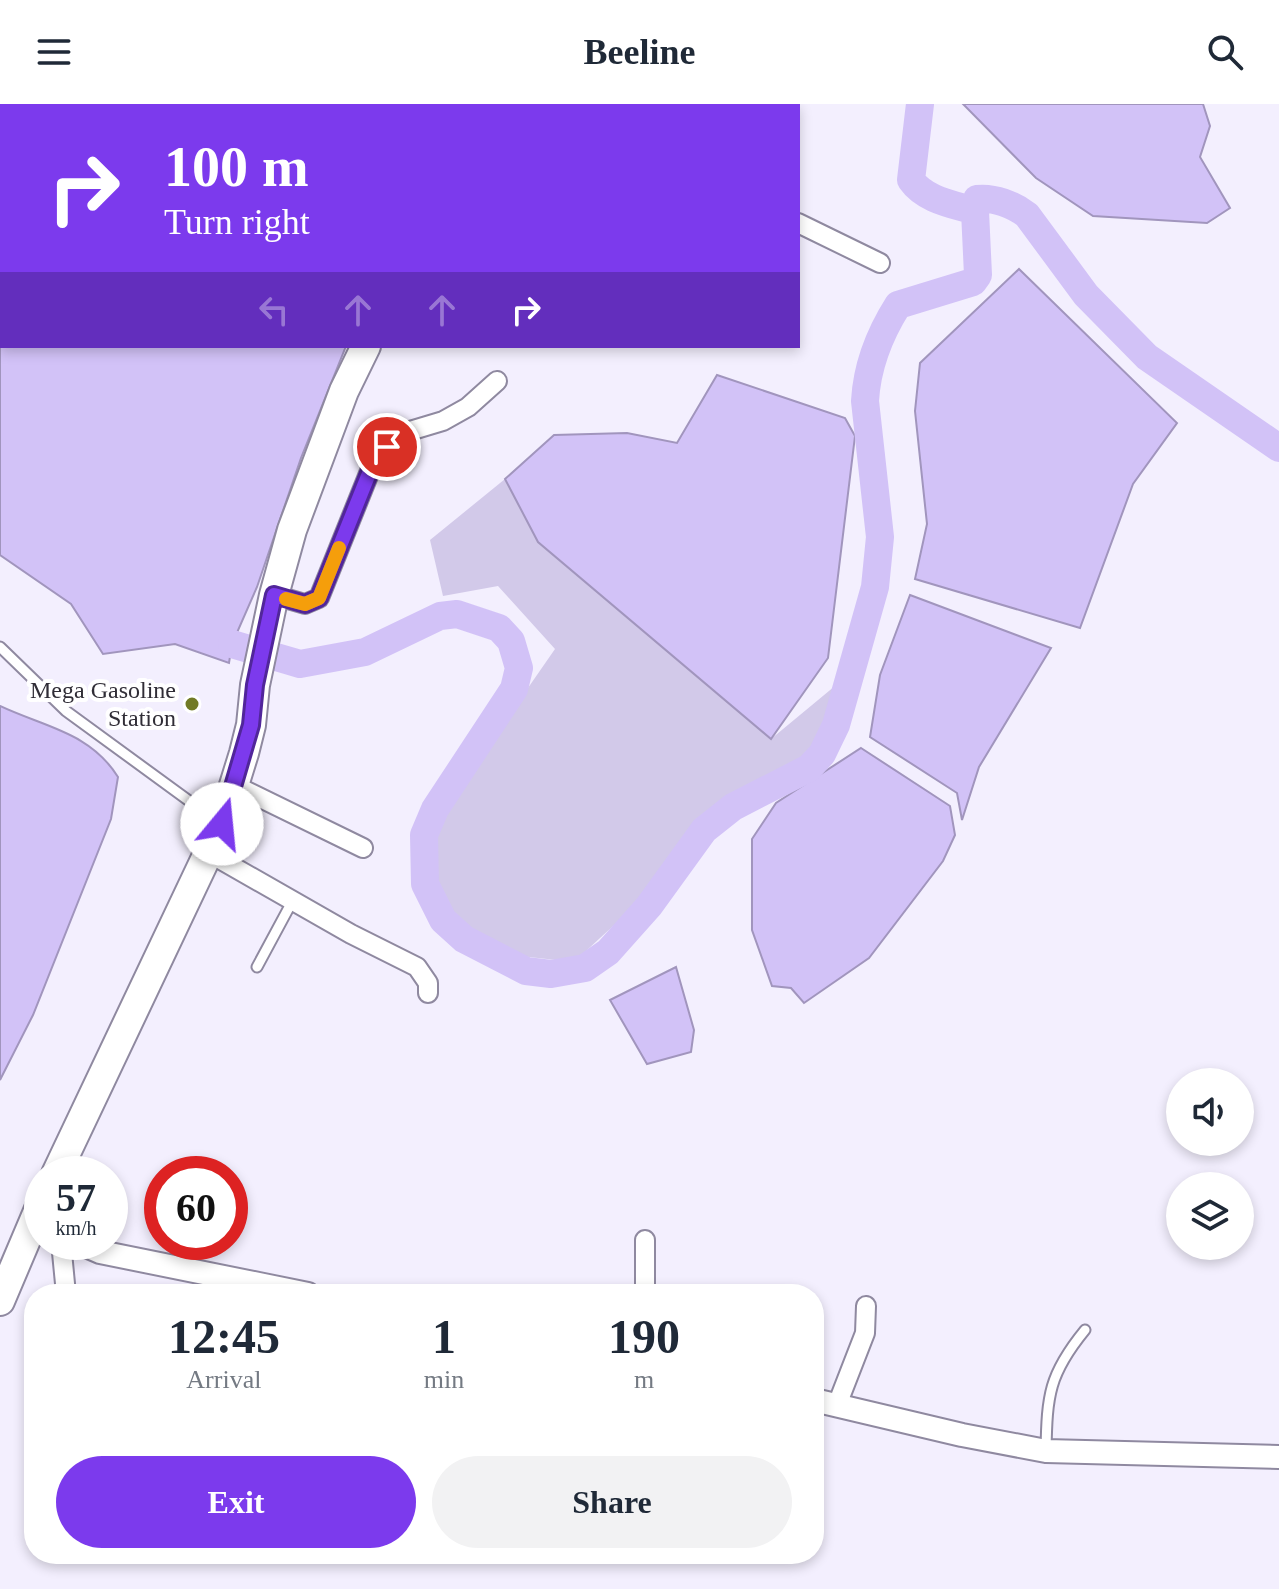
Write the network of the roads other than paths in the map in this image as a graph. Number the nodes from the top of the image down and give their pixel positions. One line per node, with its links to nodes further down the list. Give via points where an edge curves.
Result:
1 (800, 224): 2 (street)
2 (880, 263)
3 (365, 348): 5 (main road, via 316,462)
4 (497, 381): 5 (street, via 443,421 403,433 374,461 319,598)
5 (272, 607): 7 (main road, via 251,725)
6 (0, 647): 8 (lane, via 66,711)
7 (234, 785): 8 (main road); 9 (street)
8 (222, 824): 10 (main road)
9 (363, 848)
10 (209, 853): 11 (street); 14 (main road)
11 (293, 900): 12 (lane); 13 (street, via 417,967)
12 (257, 967)
13 (428, 993)
14 (65, 1156)
15 (645, 1240): 21 (street)
16 (24, 1250): 22 (main road)
17 (128, 1258): 20 (street)
18 (63, 1260): 19 (street)
19 (65, 1284)
20 (258, 1284)
21 (645, 1284)
22 (0, 1301)
23 (866, 1306): 26 (street, via 865,1333)
24 (1085, 1330): 27 (lane, via 1054,1375 1046,1408)
25 (824, 1402): 26 (street)
26 (837, 1405): 27 (street)
27 (1046, 1451): 28 (street)
28 (1279, 1457)

